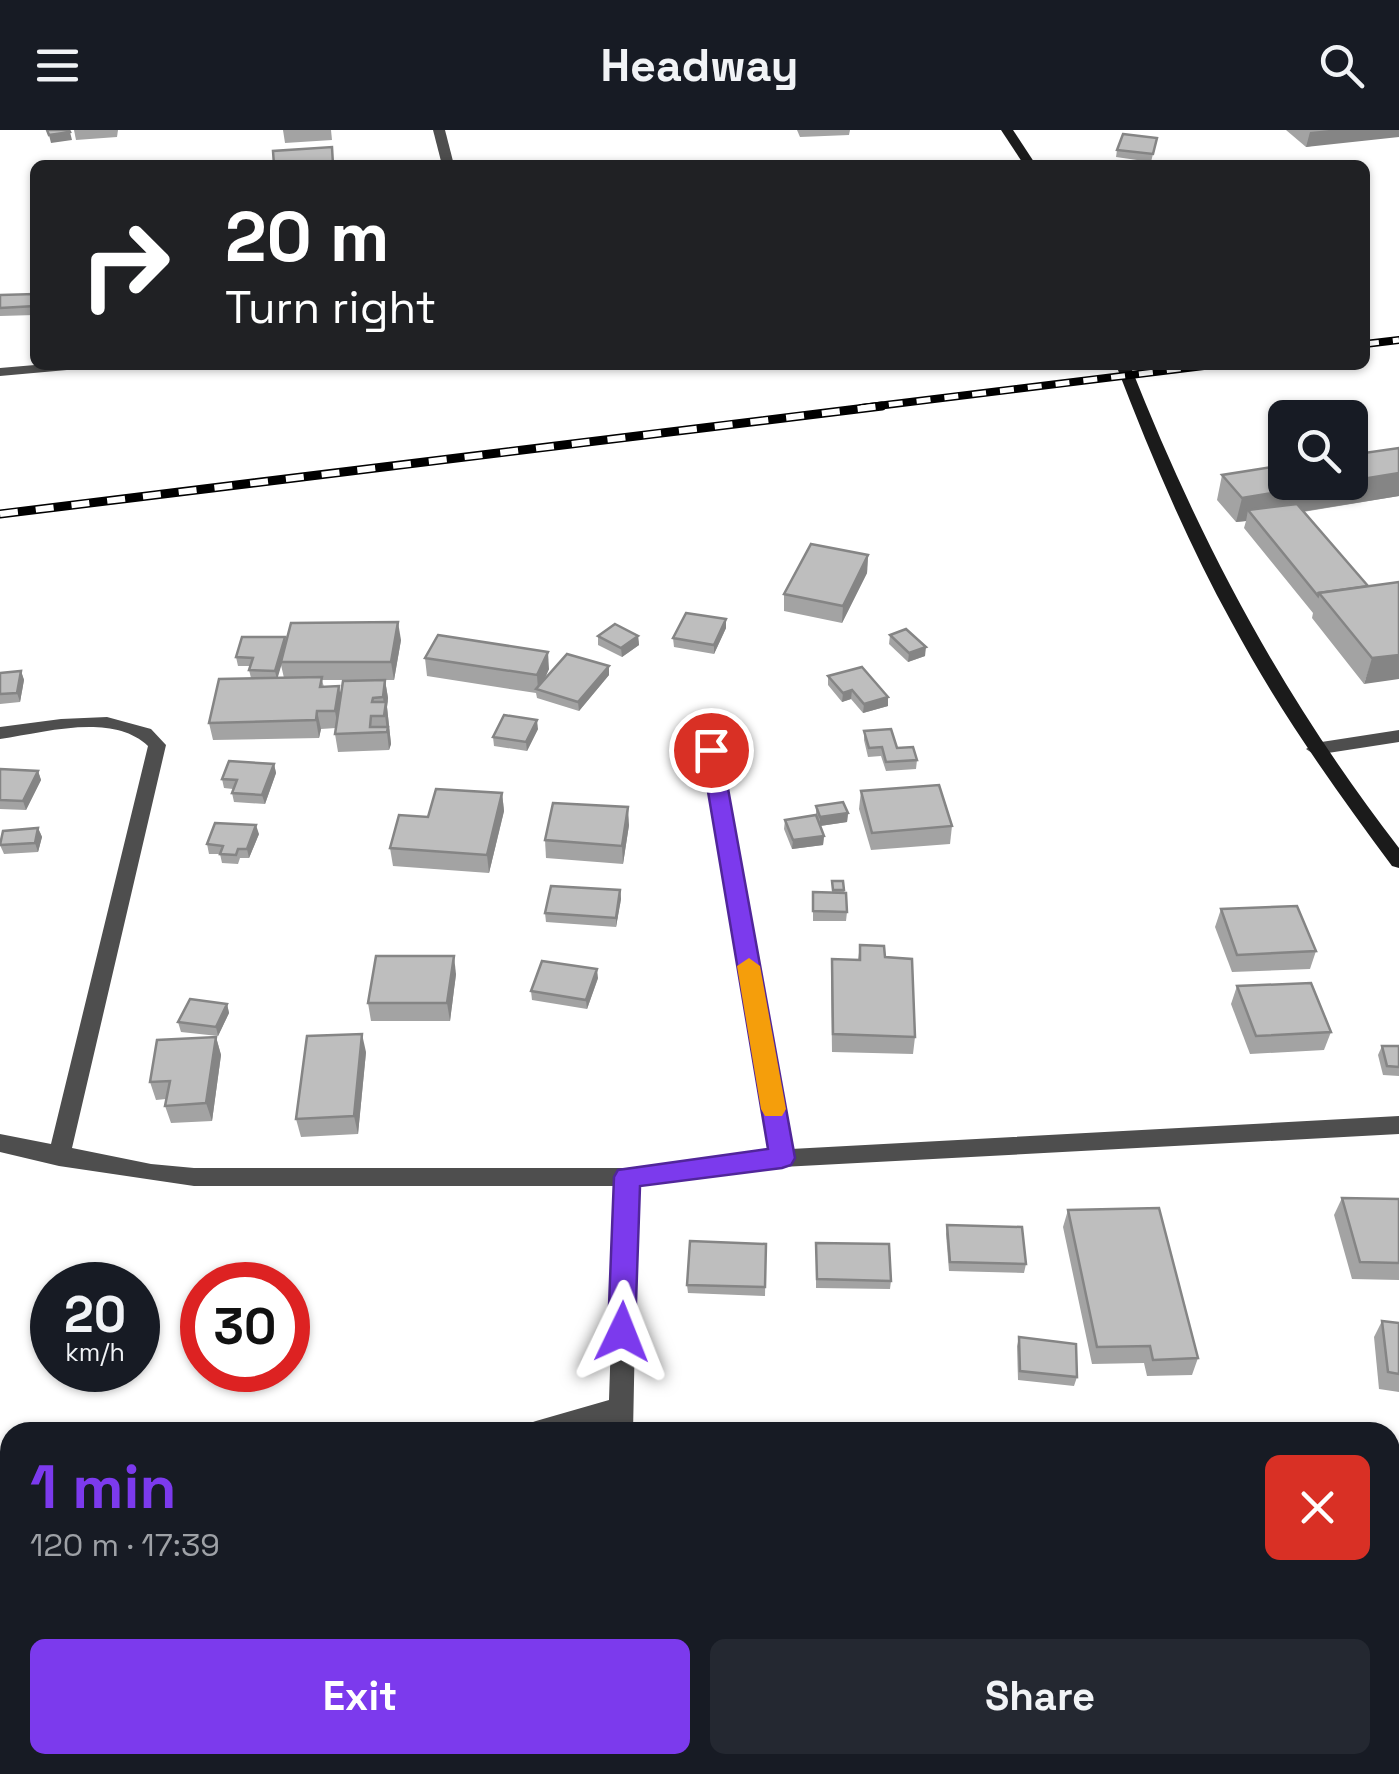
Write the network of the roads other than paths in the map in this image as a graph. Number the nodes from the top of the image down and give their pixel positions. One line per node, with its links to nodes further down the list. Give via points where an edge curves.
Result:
1 (439, 130): 3 (street)
2 (1007, 130): 4 (main road)
3 (447, 160)
4 (1027, 160)
5 (30, 369): 7 (street)
6 (1126, 370): 11 (main road, via 1223,599)
7 (0, 372)
8 (0, 733): 15 (street, via 128,724 157,745)
9 (1399, 736): 11 (street)
10 (711, 750): 16 (street)
11 (1315, 750): 12 (main road)
12 (1399, 861)
13 (1399, 1125): 16 (street)
14 (0, 1143): 15 (street)
15 (59, 1157): 17 (street, via 194,1177)
16 (782, 1158): 17 (street)
17 (627, 1177): 18 (street)
18 (620, 1420)

